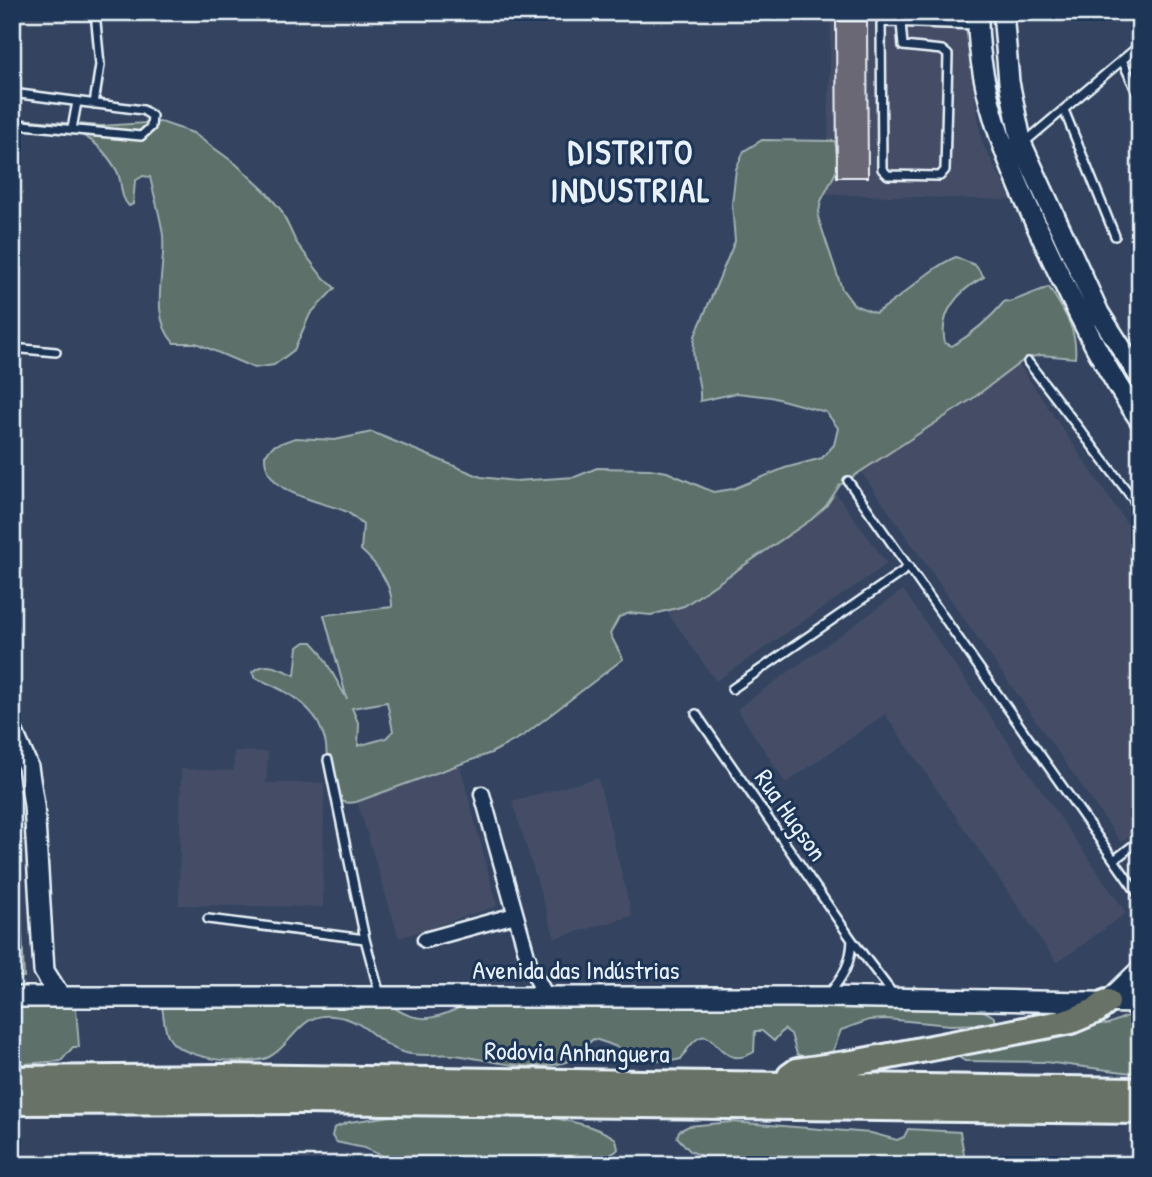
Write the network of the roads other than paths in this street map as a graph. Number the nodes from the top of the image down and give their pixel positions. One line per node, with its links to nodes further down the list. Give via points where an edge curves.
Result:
1 (15, 12): 6 (lane)
2 (95, 12): 12 (lane, via 100,65)
3 (1003, 12): 16 (street, via 1009,82)
4 (978, 19): 5 (lane); 22 (street, via 986,82 1007,156 1082,321)
5 (901, 22): 5 (lane, via 886,22 880,29 881,169 888,174 940,176 945,170 948,55 942,50 902,46)
6 (12, 38)
7 (1140, 45): 8 (lane)
8 (1122, 60): 10 (lane); 13 (lane)
9 (12, 93): 11 (lane)
10 (1140, 99)
11 (77, 102): 12 (lane); 15 (lane)
12 (94, 104): 15 (lane, via 143,110 152,116 150,127 141,136)
13 (1064, 110): 16 (lane); 17 (lane)
14 (12, 124): 15 (lane)
15 (72, 129)
16 (1022, 145): 21 (street, via 1099,313)
17 (1115, 236)
18 (12, 348): 19 (lane)
19 (56, 352)
20 (1028, 362): 24 (lane)
21 (1140, 377)
22 (1136, 406)
23 (848, 481): 25 (lane)
24 (1140, 508)
25 (909, 567): 26 (lane); 32 (lane)
26 (732, 689)
27 (696, 714): 38 (lane, Rua Hugson)
28 (12, 730): 40 (street, via 28,766 34,805 44,971)
29 (328, 760): 36 (lane)
30 (482, 794): 34 (street)
31 (1140, 840): 32 (lane)
32 (1114, 860): 33 (lane)
33 (1140, 897)
34 (515, 915): 37 (street); 42 (street, via 530,967)
35 (208, 919): 36 (lane)
36 (365, 939): 41 (lane)
37 (425, 940)
38 (852, 940): 43 (lane, via 851,959 842,979); 45 (lane, Rua Hugson)
39 (1140, 970): 46 (street)
40 (58, 995): 41 (street, Avenida das Indústrias); 44 (street, Avenida das Indústrias)
41 (380, 996): 42 (street, Avenida das Indústrias)
42 (546, 996): 43 (street, Avenida das Indústrias)
43 (826, 996): 45 (street, Avenida das Indústrias)
44 (12, 997)
45 (896, 997): 46 (street, Avenida das Indústrias)
46 (1107, 1002): 47 (street, Avenida das Indústrias); 49 (highway, via 1071,1021 797,1071)
47 (1140, 1003)
48 (12, 1079): 49 (highway, Rodovia Anhanguera, via 223,1077)
49 (775, 1086): 50 (highway, Rodovia Anhanguera)
50 (1140, 1090)
51 (12, 1102): 52 (highway, Rodovia Anhanguera)
52 (1140, 1111)

